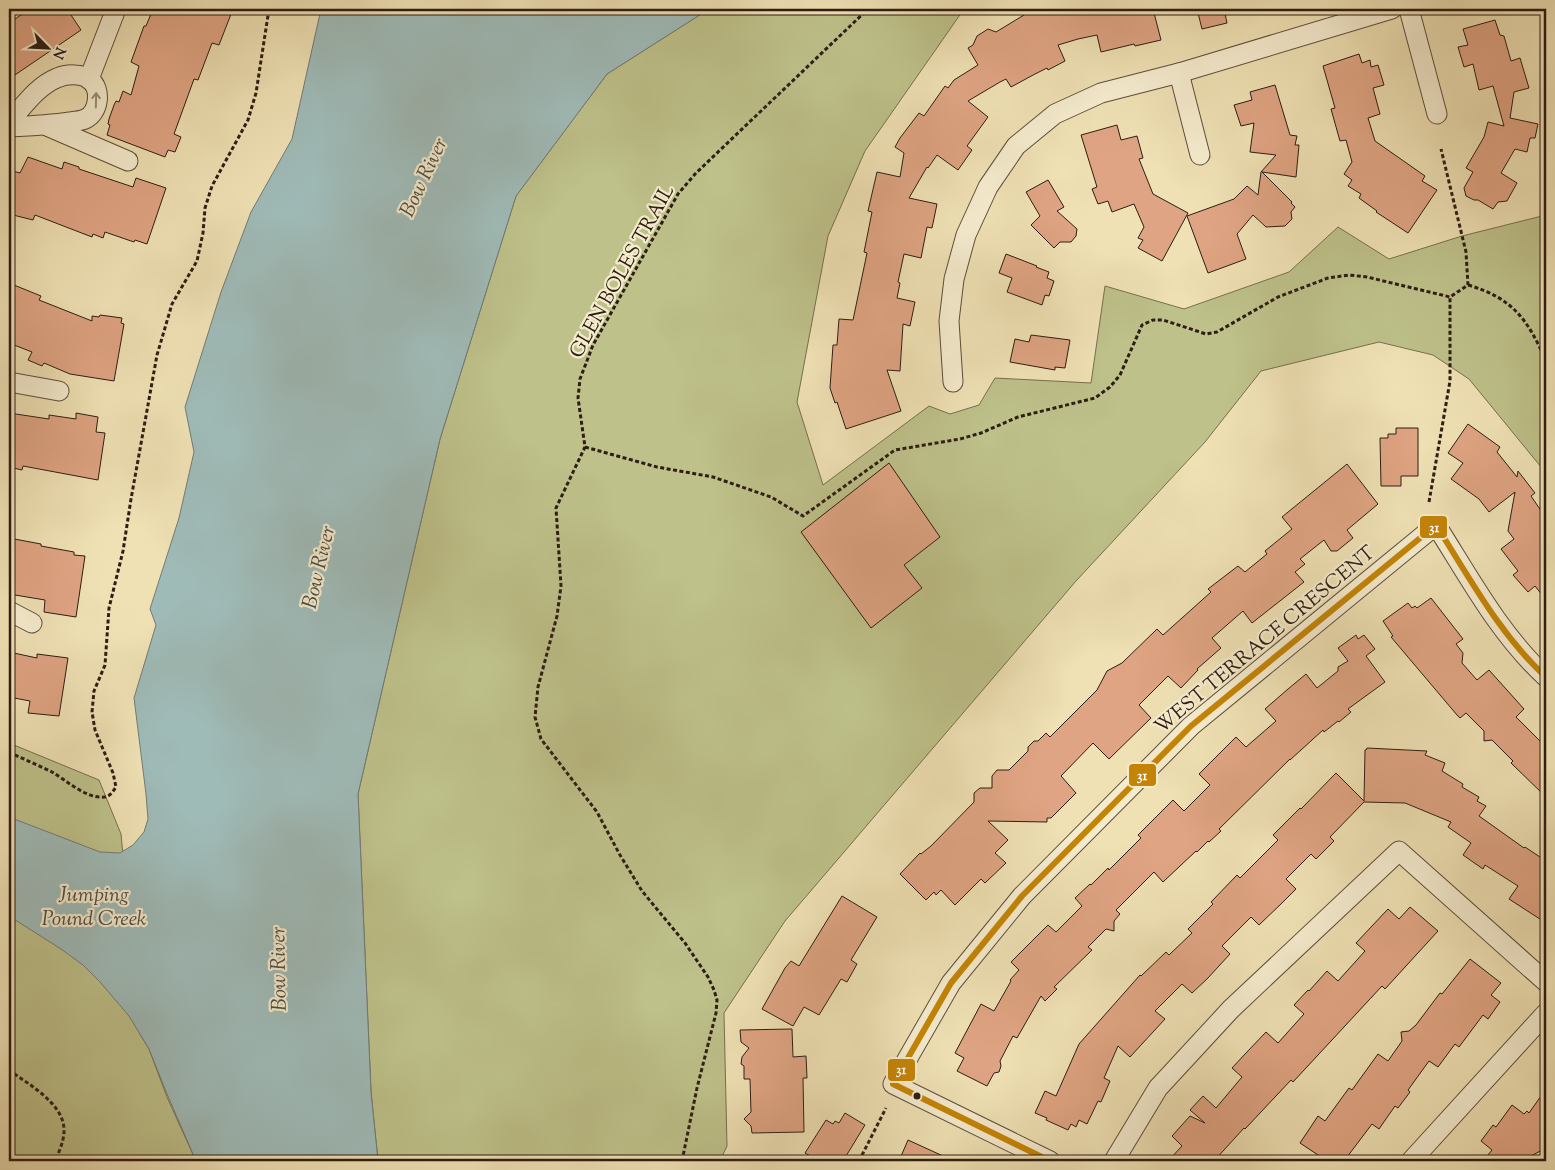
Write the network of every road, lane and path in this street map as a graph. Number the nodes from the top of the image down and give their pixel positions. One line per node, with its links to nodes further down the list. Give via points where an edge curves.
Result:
1 (116, 9): 7 (street)
2 (269, 9): 26 (path, via 256,93 248,120 212,186 197,261 172,304 157,355 110,608 105,665 94,691 92,712 95,730 116,787 104,798 96,797)
3 (868, 9): 21 (path, GLEN BOLES TRAIL, via 678,194 585,364 578,398)
4 (1392, 9): 6 (street)
5 (1409, 9): 8 (street)
6 (1179, 73): 13 (street); 19 (street, via 1101,93 1055,114 1016,146 988,187 966,235 954,279 949,321)
7 (90, 79): 9 (street, via 72,74 57,78 40,88); 10 (street, one-way to 7, via 85,119 95,111 98,100 96,87)
8 (1436, 114)
9 (9, 122)
10 (47, 126): 11 (street); 14 (street)
11 (9, 128)
12 (1441, 149): 15 (path, via 1466,252)
13 (1200, 155)
14 (128, 161)
15 (1468, 285): 16 (path); 17 (path, via 1488,290 1519,314)
16 (1450, 297): 21 (path, via 1348,275 1328,278 1278,297 1217,332 1206,334 1154,320 1142,325 1120,375 1095,398 1018,417 960,439 895,450 803,516 770,497 713,477 657,467); 22 (path, via 1450,381)
17 (1546, 361)
18 (9, 382): 20 (street)
19 (953, 382)
20 (59, 390)
21 (585, 447): 32 (path, via 556,508 561,586 534,718 541,739 597,812 642,891 685,942 714,990 716,1013)
22 (1429, 502)
23 (9, 612): 24 (street)
24 (32, 623)
25 (1546, 677): 34 (street, WEST TERRACE CRESCENT, via 1498,622 1436,525 1191,726 1022,896 951,983 893,1084)
26 (9, 752)
27 (1546, 982): 35 (street, via 1398,851 1231,1009 1158,1088)
28 (1546, 1013): 36 (street)
29 (9, 1070): 31 (path, via 45,1096 62,1117 64,1132)
30 (886, 1108): 33 (path)
31 (55, 1161)
32 (682, 1161)
33 (859, 1161)
34 (1050, 1161)
35 (1114, 1161)
36 (1411, 1161)

